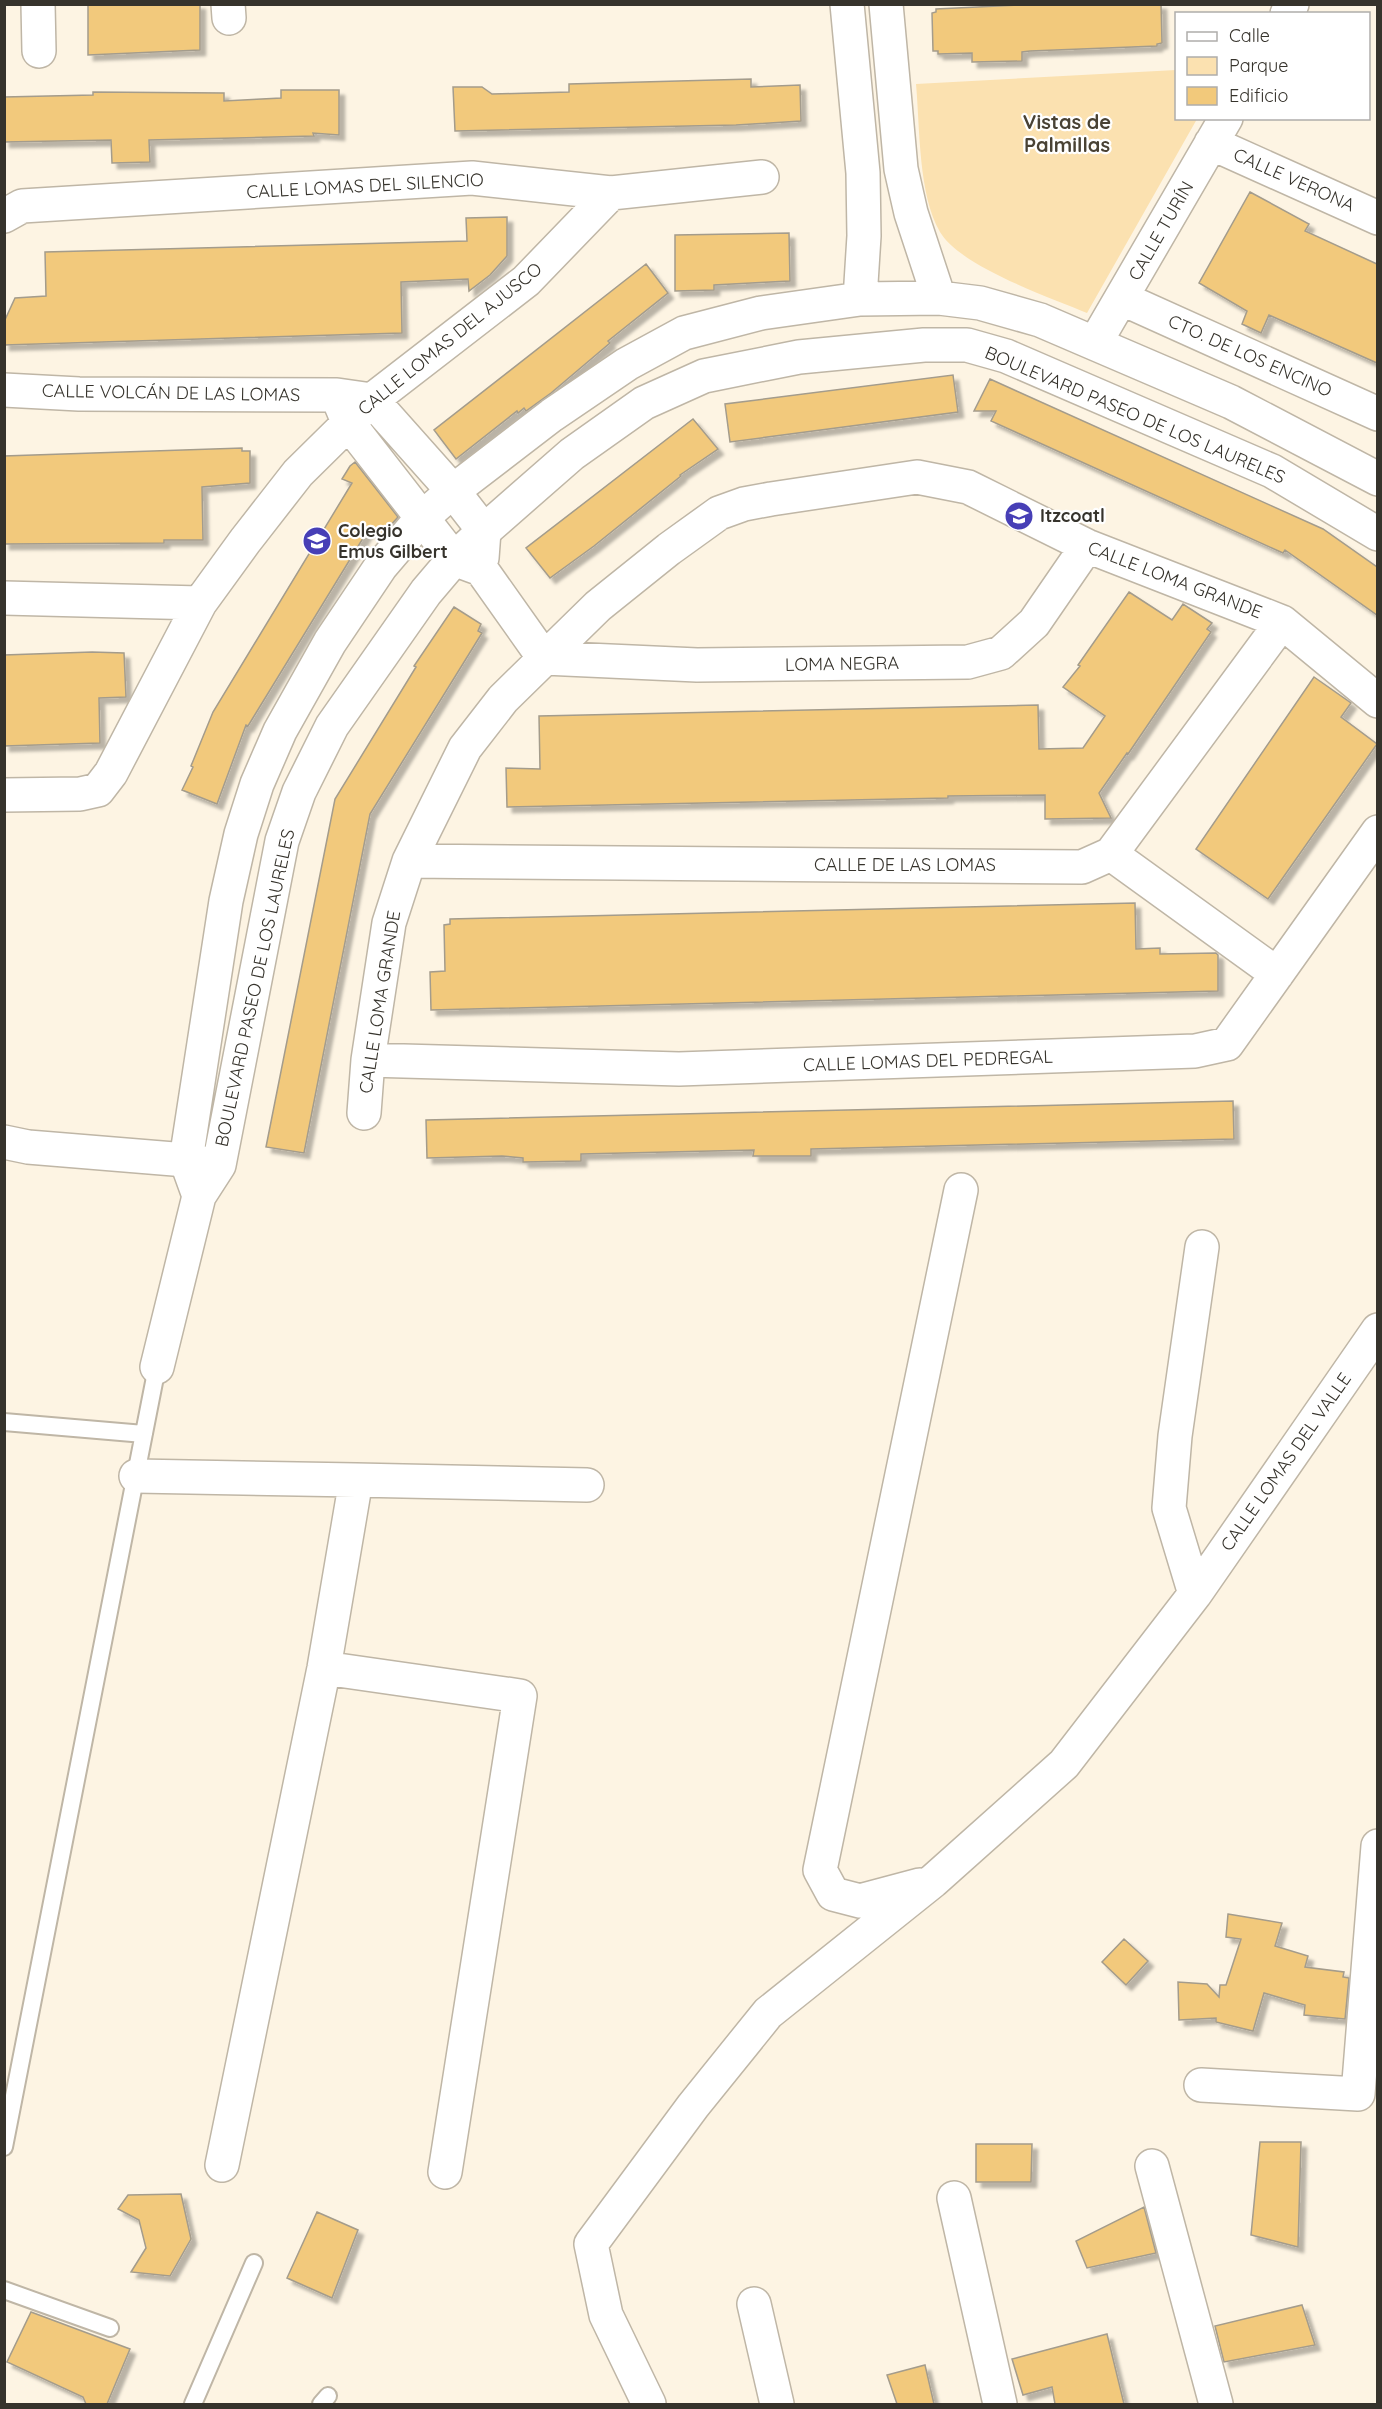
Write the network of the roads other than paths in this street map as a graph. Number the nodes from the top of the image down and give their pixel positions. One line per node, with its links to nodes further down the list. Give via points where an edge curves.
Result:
1 (38, 4): 4 (street)
2 (847, 4): 11 (street, via 863,173)
3 (886, 4): 10 (street, via 901,169)
4 (39, 51)
5 (1219, 131): 9 (street, CALLE VERONA); 12 (street, CALLE TURÍN)
6 (762, 177): 7 (street, CALLE LOMAS DEL SILENCIO)
7 (611, 193): 8 (street, CALLE LOMAS DEL SILENCIO, via 472,178 22,206); 15 (street, CALLE LOMAS DEL AJUSCO, via 525,281)
8 (4, 216)
9 (1377, 218)
10 (939, 298): 11 (street, BOULEVARD PASEO DE LOS LAURELES); 13 (street, BOULEVARD PASEO DE LOS LAURELES, via 990,306 1040,320)
11 (860, 299): 19 (street, BOULEVARD PASEO DE LOS LAURELES, via 761,313 684,333 627,364 561,409)
12 (1122, 299): 13 (street, CALLE TURÍN); 17 (street, CTO. DE LOS ENCINO)
13 (1095, 343): 18 (street, BOULEVARD PASEO DE LOS LAURELES, via 1231,402)
14 (4, 390): 16 (street, CALLE VOLCÁN DE LAS LOMAS)
15 (372, 400): 16 (street, CALLE LOMAS DEL AJUSCO); 19 (street)
16 (343, 409): 20 (street); 26 (street, CALLE LOMAS DEL AJUSCO)
17 (1377, 414)
18 (1377, 479)
19 (453, 491): 20 (street, BOULEVARD PASEO DE LOS LAURELES); 21 (street)
20 (422, 518): 24 (street); 38 (street, BOULEVARD PASEO DE LOS LAURELES, via 381,566 330,642 280,731 257,784 226,901)
21 (484, 531): 22 (street, BOULEVARD PASEO DE LOS LAURELES, via 572,454 644,404 705,376 798,357 924,345 968,345 1006,356 1272,471); 24 (street, BOULEVARD PASEO DE LOS LAURELES)
22 (1377, 534)
23 (1087, 546): 27 (street, CALLE LOMA GRANDE); 28 (street, LOMA NEGRA, via 1034,623 1001,654 968,662 697,665); 28 (street, CALLE LOMA GRANDE, via 968,487 917,477 744,504 719,513 669,549 598,606)
24 (468, 564): 28 (street); 39 (street, BOULEVARD PASEO DE LOS LAURELES, via 426,592 332,726 299,792 282,841)
25 (4, 598): 26 (street)
26 (200, 603): 30 (street, CALLE LOMAS DEL AJUSCO, via 111,773 98,790 80,794)
27 (1282, 622): 29 (street, CALLE LOMA GRANDE); 32 (street, CALLE DE LAS LOMAS)
28 (544, 658): 33 (street, CALLE LOMA GRANDE, via 504,699 465,748)
29 (1377, 701)
30 (4, 795)
31 (1377, 832): 34 (street, CALLE LOMAS DEL PEDREGAL)
32 (1111, 854): 33 (street, CALLE DE LAS LOMAS, via 1082,867); 34 (street)
33 (409, 861): 35 (street, CALLE LOMA GRANDE, via 389,923)
34 (1277, 974): 35 (street, CALLE LOMAS DEL PEDREGAL, via 1227,1044 1195,1052 679,1069)
35 (368, 1060): 36 (street, CALLE LOMA GRANDE)
36 (364, 1113)
37 (4, 1142): 38 (street)
38 (186, 1160): 39 (street); 41 (street)
39 (219, 1165): 41 (street)
40 (961, 1190): 53 (street, via 820,1870 833,1893 860,1900)
41 (200, 1196): 44 (street)
42 (1202, 1247): 50 (street, via 1175,1436 1169,1508)
43 (1377, 1330): 50 (street, CALLE LOMAS DEL VALLE)
44 (157, 1367): 46 (lane)
45 (4, 1422): 46 (lane)
46 (144, 1434): 47 (lane)
47 (136, 1476): 48 (street); 55 (lane)
48 (356, 1480): 49 (street); 51 (street)
49 (587, 1485)
50 (1195, 1594): 53 (street, CALLE LOMAS DEL VALLE, via 1064,1764)
51 (324, 1668): 56 (street); 58 (street, via 520,1696)
52 (1377, 1846): 54 (street, via 1358,2094)
53 (933, 1881): 65 (street, CALLE LOMAS DEL VALLE, via 768,2013 591,2244 606,2315)
54 (1201, 2085)
55 (4, 2147)
56 (222, 2164)
57 (1152, 2166): 68 (street)
58 (444, 2172)
59 (954, 2198): 67 (street)
60 (254, 2263): 64 (lane)
61 (4, 2290): 63 (lane)
62 (754, 2304): 66 (street)
63 (110, 2328)
64 (193, 2404)
65 (649, 2404)
66 (777, 2404)
67 (1000, 2404)
68 (1216, 2404)

